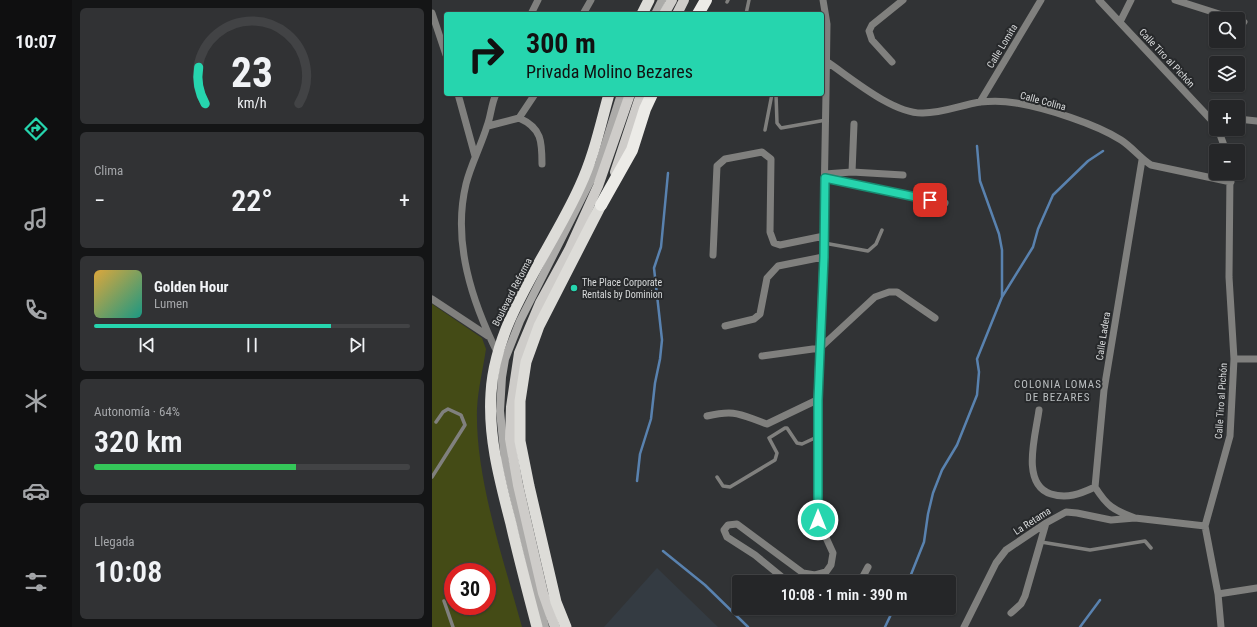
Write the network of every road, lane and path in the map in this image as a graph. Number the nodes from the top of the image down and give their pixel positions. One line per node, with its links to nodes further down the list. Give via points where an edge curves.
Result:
1 (538, 0): 15 (street)
2 (591, 0): 16 (street)
3 (650, 0): 17 (highway)
4 (662, 0): 18 (main road)
5 (672, 0): 19 (main road)
6 (684, 0): 20 (main road)
7 (706, 0): 21 (highway)
8 (749, 0): 22 (lane)
9 (823, 0): 27 (street, via 827,24)
10 (903, 0): 28 (street, via 872,24 869,32 872,40)
11 (1041, 0): 40 (street, Calle Lomita)
12 (1099, 0): 25 (street, Calle Tiro al Pichón)
13 (1131, 0): 25 (street)
14 (1175, 0): 23 (street)
15 (532, 12)
16 (584, 12)
17 (643, 12)
18 (656, 12)
19 (665, 12)
20 (678, 12)
21 (699, 12)
22 (746, 12)
23 (1213, 12)
24 (432, 13): 26 (street)
25 (1120, 22): 41 (street, Calle Tiro al Pichón)
26 (444, 49)
27 (826, 61): 29 (street); 40 (street, Calle Colina, via 894,107 908,111 943,111)
28 (892, 62)
29 (824, 93): 43 (street)
30 (459, 96): 49 (street)
31 (496, 96): 47 (street)
32 (534, 96): 42 (street)
33 (608, 96): 67 (highway, Boulevard Reforma, via 593,157 585,176 510,320)
34 (620, 96): 96 (main road, via 599,164 514,334 502,377 500,410 505,461)
35 (629, 96): 93 (main road, via 598,186 569,250 540,302 519,353 511,407 510,439 543,593)
36 (640, 96): 57 (main road, via 622,154)
37 (651, 96): 57 (highway, via 625,164)
38 (772, 96): 48 (lane)
39 (776, 96): 43 (lane, via 777,122 781,128)
40 (980, 102): 50 (street, Calle Colina, via 1030,106 1098,127 1122,141)
41 (1209, 117)
42 (519, 118): 47 (street); 51 (street, via 530,123 536,130 542,144)
43 (826, 120): 54 (street)
44 (1245, 121): 45 (street)
45 (1257, 122)
46 (854, 124): 52 (street)
47 (488, 126): 49 (street)
48 (765, 130)
49 (475, 156): 65 (street, via 466,184 460,219 467,270)
50 (1142, 160): 55 (street, Calle Colina, via 1151,165); 78 (street, Calle Ladera, via 1104,390)
51 (542, 164)
52 (852, 172): 53 (street); 54 (street)
53 (903, 175)
54 (825, 176): 56 (street); 59 (street)
55 (1231, 182): 69 (street, Calle Tiro al Pichón, via 1229,277)
56 (945, 203)
57 (601, 205): 93 (highway, via 539,326 526,362 520,401 520,441)
58 (882, 230): 59 (lane, via 876,244 868,250)
59 (824, 240): 60 (street, via 780,245 774,243 770,232 771,159 762,152 725,159 717,166); 61 (street)
60 (713, 255)
61 (824, 257): 64 (street, via 778,266 767,278 760,314 754,319); 66 (street)
62 (432, 299): 65 (street)
63 (935, 318): 66 (street, via 897,292 888,292 876,297)
64 (725, 326)
65 (488, 336): 67 (street)
66 (820, 348): 68 (street); 71 (street)
67 (498, 354): 95 (highway, Boulevard Reforma, via 491,392 495,459)
68 (762, 356)
69 (1234, 359): 70 (street); 81 (street, Calle Tiro al Pichón, via 1230,436)
70 (1257, 359)
71 (818, 400): 73 (street, via 767,424 738,412); 75 (street)
72 (1039, 410): 78 (street, via 1032,466 1033,478 1038,488 1062,497 1077,495)
73 (707, 416)
74 (436, 422): 76 (lane, via 448,409 461,415 465,425)
75 (818, 436): 77 (lane, via 802,444 797,443 785,428 769,438 777,453 775,460 730,487 723,486); 87 (street, via 818,520 833,554 831,565 826,572)
76 (432, 477)
77 (717, 477)
78 (1095, 487): 79 (street, via 1114,511)
79 (1135, 518): 80 (street, La Retama, via 1111,520 1066,512); 81 (street, La Retama)
80 (1046, 523): 82 (street); 97 (street, La Retama, via 1006,550 996,563)
81 (1204, 526): 90 (street, Calle Tiro al Pichón)
82 (1040, 542): 83 (lane, via 1090,550 1146,541); 91 (street, via 1025,596)
83 (1151, 548)
84 (868, 567): 88 (street)
85 (779, 575): 86 (street, via 727,537 724,530 728,525 737,524 803,573)
86 (815, 575)
87 (815, 575)
88 (864, 575)
89 (1257, 588): 90 (street)
90 (1218, 594): 98 (street, Calle Tiro al Pichón)
91 (1011, 613)
92 (448, 615): 94 (lane)
93 (563, 625)
94 (452, 627)
95 (537, 627)
96 (545, 627)
97 (964, 627)
98 (1221, 627)

